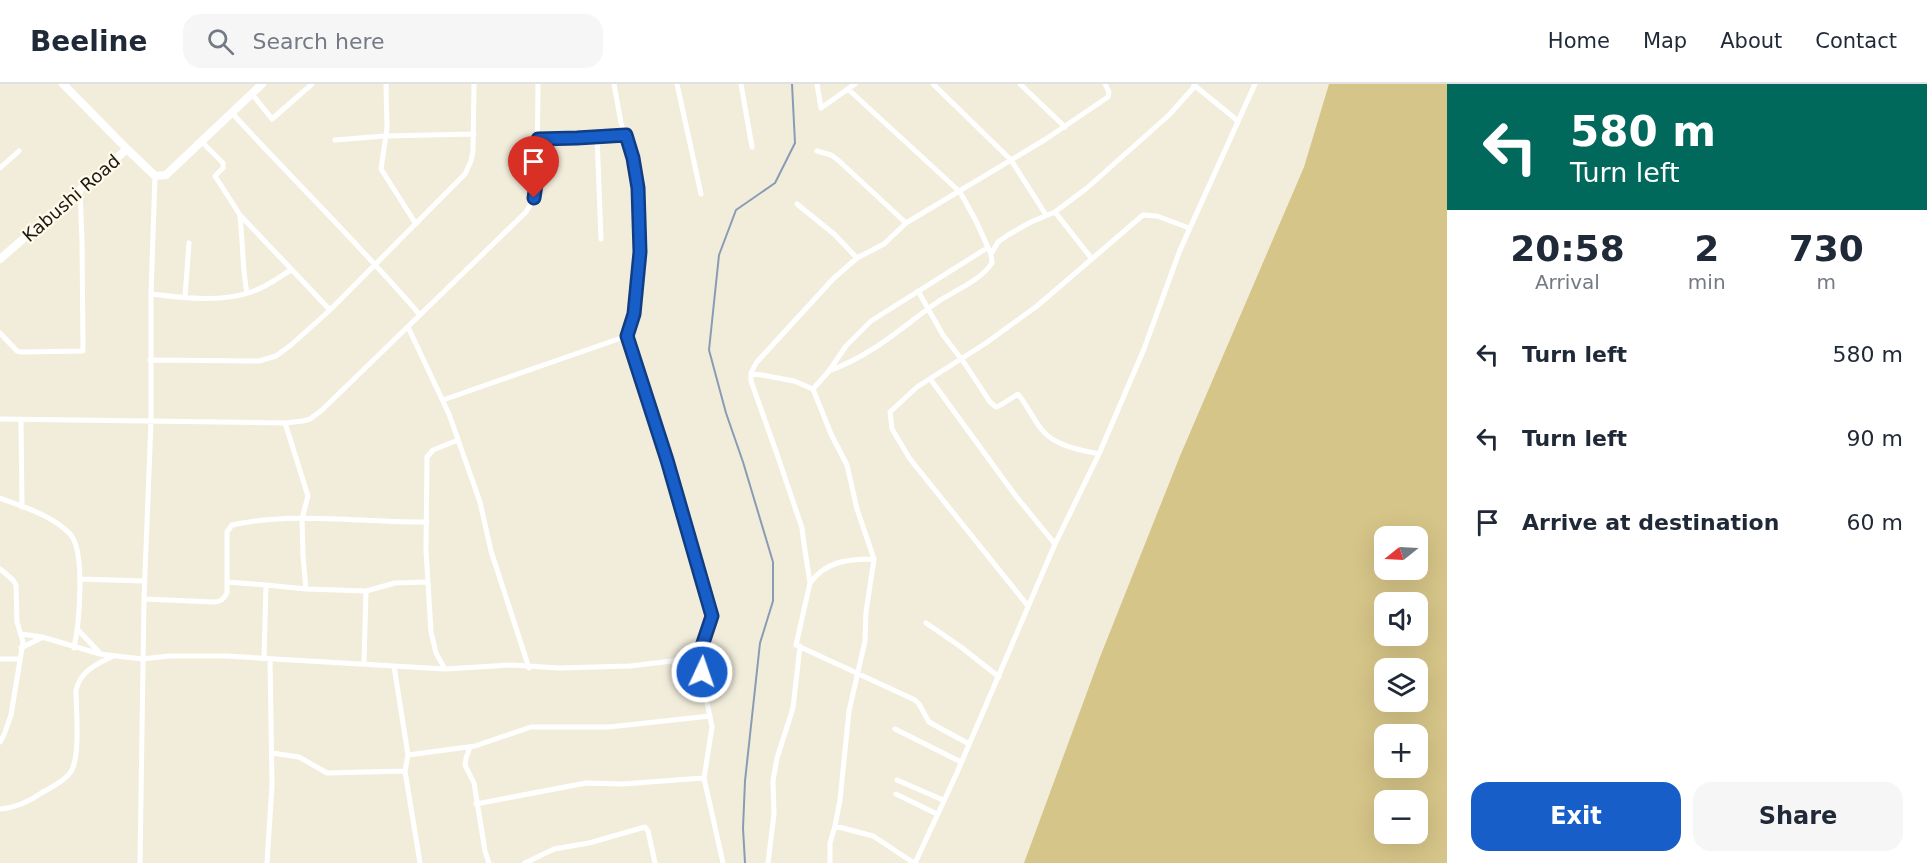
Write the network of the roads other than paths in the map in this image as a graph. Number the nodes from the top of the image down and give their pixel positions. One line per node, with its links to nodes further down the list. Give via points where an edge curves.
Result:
1 (63, 84): 30 (main road, Kabushi Road)
2 (262, 84): 18 (main road)
3 (312, 84): 18 (street, via 272,118)
4 (386, 84): 24 (street)
5 (474, 84): 22 (street)
6 (538, 84): 26 (street)
7 (614, 84): 23 (street)
8 (677, 84): 38 (street)
9 (741, 84): 29 (street)
10 (817, 84): 17 (street, via 821,108)
11 (855, 84): 17 (street)
12 (933, 84): 33 (street)
13 (1020, 84): 21 (street)
14 (1105, 84): 21 (street, via 1108,97)
15 (1255, 84): 20 (street)
16 (1193, 85): 20 (street); 40 (street, via 1158,124)
17 (848, 89): 37 (street)
18 (252, 94): 19 (main road)
19 (232, 113): 28 (main road); 53 (street)
20 (1238, 121): 45 (street)
21 (1065, 127): 33 (street)
22 (474, 134): 24 (street); 44 (street, via 465,174)
23 (626, 135): 25 (street); 64 (street, via 638,188 640,252 634,314)
24 (386, 136): 27 (street); 44 (street, via 382,172)
25 (597, 137): 26 (street); 46 (street)
26 (538, 139): 61 (street, via 534,198 526,212)
27 (335, 140)
28 (202, 142): 35 (main road, via 166,175); 41 (street, via 223,163 215,176)
29 (752, 147)
30 (127, 149): 35 (main road); 36 (main road, Kabushi Road)
31 (19, 151): 34 (street)
32 (817, 151): 43 (street, via 838,160)
33 (1011, 160): 37 (street); 42 (street)
34 (0, 168)
35 (155, 176): 57 (street)
36 (80, 192): 51 (main road, Kabushi Road); 63 (street, via 82,351 21,352)
37 (960, 192): 43 (street); 48 (street)
38 (701, 194)
39 (797, 204): 50 (street)
40 (1055, 212): 42 (street); 52 (street)
41 (240, 215): 54 (street); 56 (street, via 242,271)
42 (1046, 215): 49 (street, via 1008,235)
43 (906, 223): 50 (street, via 884,244)
44 (416, 224): 53 (street)
45 (1189, 228): 52 (street, via 1143,215); 77 (street)
46 (601, 239)
47 (189, 243): 58 (street)
48 (987, 248): 49 (street); 55 (street)
49 (991, 254): 60 (street, via 990,267)
50 (857, 258): 68 (street, via 780,335)
51 (0, 259)
52 (1092, 259): 65 (street, via 1018,321)
53 (376, 263): 59 (street); 61 (street)
54 (291, 270): 56 (street); 59 (street)
55 (918, 291): 60 (street); 67 (street, via 871,321 846,346)
56 (247, 293): 58 (street)
57 (151, 294): 58 (street); 66 (street)
58 (186, 297)
59 (330, 310): 66 (street, via 276,356 259,361)
60 (928, 310): 65 (street); 67 (street, via 874,350)
61 (420, 315): 62 (street)
62 (408, 327): 71 (street); 75 (street, via 322,410 303,422)
63 (0, 333)
64 (627, 336): 71 (street); 104 (street, via 712,616)
65 (960, 359): 69 (street); 77 (street, via 994,405 1018,394 1048,437)
66 (150, 360): 74 (street)
67 (829, 371): 70 (street)
68 (751, 373): 70 (street); 89 (street, via 801,528)
69 (931, 380): 82 (street); 94 (street, via 894,406 889,417 892,429 926,480)
70 (813, 389): 83 (street, via 847,465)
71 (443, 400): 76 (street)
72 (0, 419): 73 (street)
73 (21, 420): 74 (street); 79 (street)
74 (150, 421): 75 (street); 86 (street)
75 (285, 423): 80 (street, via 308,496)
76 (458, 440): 81 (street, via 433,450 427,457); 111 (street)
77 (1099, 454): 82 (street)
78 (0, 498): 79 (street)
79 (22, 507): 85 (street, via 72,536)
80 (302, 519): 81 (street); 87 (street, via 252,521 229,528); 91 (street)
81 (427, 522): 88 (street)
82 (1055, 544): 94 (street)
83 (874, 559): 89 (street, via 832,565 819,571); 113 (street, via 866,641)
84 (0, 569): 97 (street, via 15,585 16,622)
85 (80, 579): 86 (street); 96 (street)
86 (144, 581): 93 (street)
87 (227, 582): 90 (street); 93 (street, via 227,593 219,602)
88 (428, 582): 92 (street, via 395,583); 112 (street, via 433,645)
89 (810, 583): 99 (street, via 796,645)
90 (266, 585): 91 (street); 108 (street)
91 (306, 589): 92 (street)
92 (366, 591): 109 (street)
93 (144, 599): 107 (street)
94 (1028, 606): 114 (street)
95 (926, 623): 114 (street)
96 (78, 630): 101 (street); 102 (street)
97 (21, 634): 98 (street); 100 (street)
98 (42, 637): 100 (street); 101 (street)
99 (800, 646): 113 (street); 139 (street, via 793,708 773,781 774,814)
100 (21, 648): 106 (street)
101 (74, 648): 102 (street)
102 (100, 654): 103 (street)
103 (114, 656): 107 (street); 129 (street, via 79,679 76,759 72,771 33,799)
104 (698, 658): 111 (street, via 630,666); 115 (street)
105 (0, 659): 106 (street)
106 (19, 659): 117 (street, via 11,714)
107 (142, 659): 108 (street); 132 (street)
108 (267, 659): 109 (street); 120 (street)
109 (364, 663): 110 (street)
110 (394, 666): 112 (street); 121 (street)
111 (529, 668): 112 (street, via 512,665)
112 (445, 669)
113 (857, 674): 118 (street, via 915,700 928,722); 131 (street)
114 (999, 677): 118 (street)
115 (710, 716): 119 (street, via 609,727 531,728); 124 (street)
116 (895, 729): 122 (street)
117 (0, 741)
118 (969, 744): 122 (street)
119 (470, 747): 121 (street); 128 (street, via 465,765 474,783)
120 (272, 753): 123 (street, via 299,757 327,773); 133 (street)
121 (408, 755): 123 (street)
122 (961, 762): 127 (street)
123 (405, 771): 134 (street)
124 (704, 778): 128 (street, via 586,783); 138 (street)
125 (897, 780): 127 (street)
126 (896, 794): 130 (street)
127 (944, 800): 130 (street)
128 (476, 804): 135 (street)
129 (0, 808)
130 (937, 814): 141 (street)
131 (835, 826): 140 (street); 141 (street, via 873,836)
132 (140, 863)
133 (267, 863)
134 (420, 863)
135 (489, 863)
136 (525, 863): 137 (street, via 554,849 645,827)
137 (655, 863)
138 (723, 863)
139 (768, 863)
140 (830, 863)
141 (915, 863)

